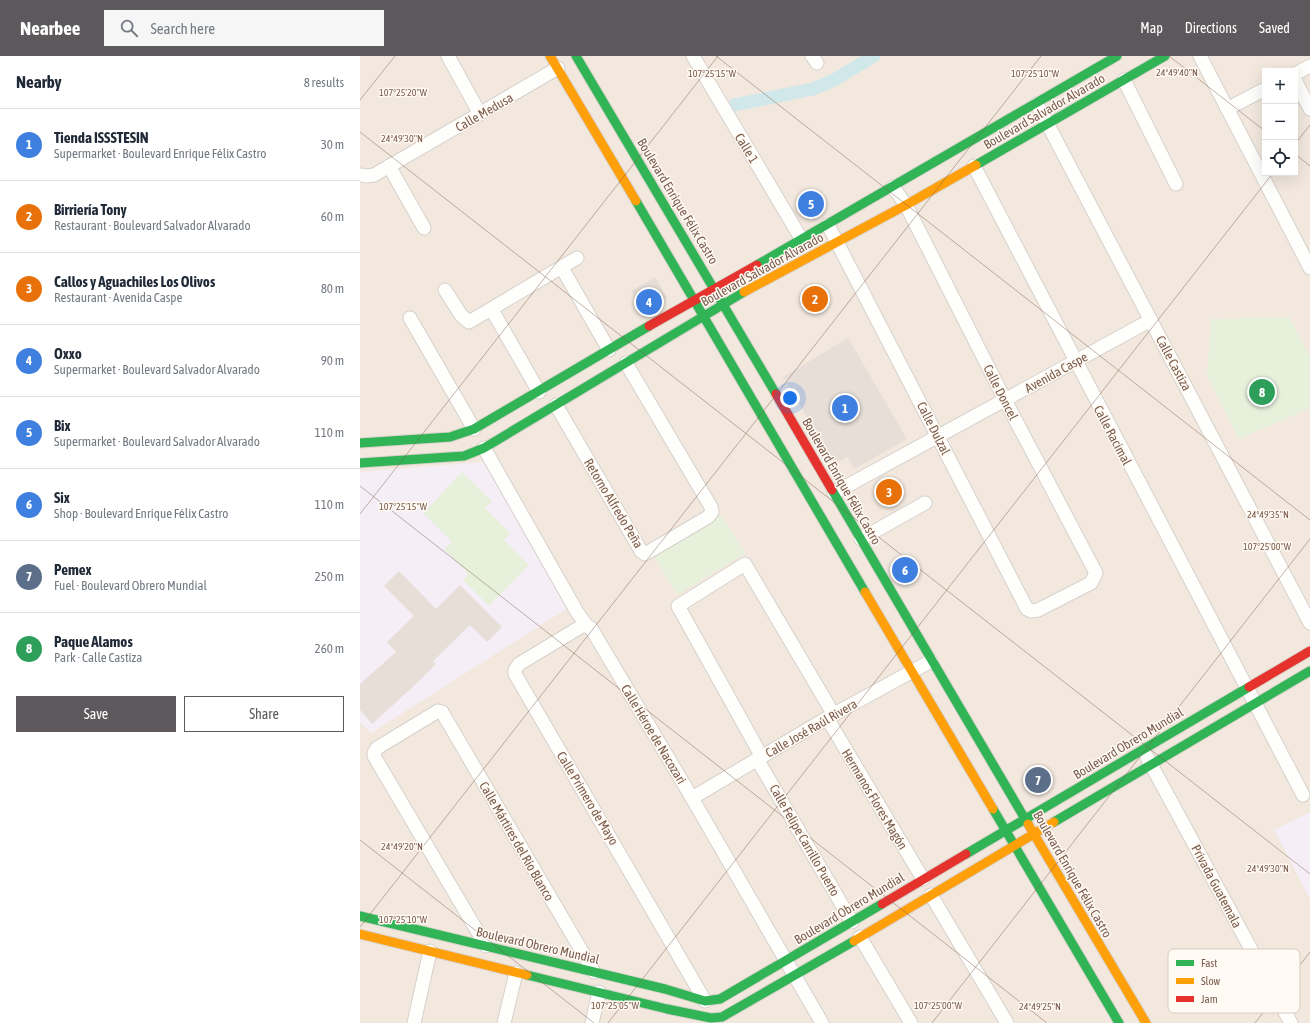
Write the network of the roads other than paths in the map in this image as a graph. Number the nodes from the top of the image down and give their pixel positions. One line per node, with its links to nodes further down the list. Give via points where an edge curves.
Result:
1 (448, 56): 17 (street)
2 (550, 56): 9 (street)
3 (693, 56): 27 (street, Calle 1)
4 (1117, 56): 14 (street, Boulevard Salvador Alvarado)
5 (1165, 56): 11 (street, Boulevard Salvador Alvarado)
6 (1200, 56): 15 (street)
7 (581, 58): 32 (street, Boulevard Enrique Félix Castro)
8 (1310, 66): 10 (street)
9 (558, 68): 17 (street, Calle Medusa); 34 (street)
10 (1298, 72)
11 (1124, 80): 18 (street, Boulevard Salvador Alvarado); 22 (street)
12 (1298, 86): 16 (street)
13 (1262, 90): 15 (street)
14 (1037, 104): 18 (street, Calle Castiza); 23 (street, Boulevard Salvador Alvarado)
15 (1227, 108): 31 (street)
16 (1310, 109)
17 (480, 114): 19 (street, Calle Medusa)
18 (1046, 124): 20 (street, Boulevard Salvador Alvarado); 39 (street, Calle Castiza)
19 (389, 166): 21 (street, Calle Medusa, via 374,175); 26 (street)
20 (974, 166): 24 (street, Boulevard Salvador Alvarado); 42 (street, Calle Racimal)
21 (364, 175)
22 (1176, 184)
23 (893, 187): 24 (street, Calle Doncel); 25 (street, Boulevard Salvador Alvarado)
24 (906, 205): 28 (street, Boulevard Salvador Alvarado); 45 (street, Calle Doncel)
25 (828, 225): 27 (street, Boulevard Salvador Alvarado); 28 (street, Calle Dulzal)
26 (424, 228)
27 (802, 240): 32 (street, Boulevard Salvador Alvarado)
28 (838, 242): 35 (street, Boulevard Salvador Alvarado); 49 (street, Calle Dulzal)
29 (577, 258): 30 (street)
30 (562, 268): 36 (street); 41 (street)
31 (1310, 268)
32 (714, 287): 34 (street, Boulevard Salvador Alvarado); 35 (street, Boulevard Enrique Félix Castro)
33 (445, 290): 36 (street, via 461,315 469,322)
34 (694, 298): 37 (street); 40 (street, Boulevard Salvador Alvarado)
35 (724, 304): 37 (street, Boulevard Salvador Alvarado); 53 (street, Boulevard Enrique Félix Castro)
36 (492, 310): 44 (street)
37 (704, 316): 40 (street, Boulevard Salvador Alvarado); 62 (street)
38 (410, 318): 48 (street)
39 (1151, 320): 42 (street, Avenida Caspe); 58 (street, Calle Castiza)
40 (644, 340): 41 (street, Boulevard Salvador Alvarado); 43 (street, Boulevard Salvador Alvarado)
41 (609, 350): 44 (street, Boulevard Salvador Alvarado)
42 (1074, 362): 45 (street, Avenida Caspe); 64 (street, Calle Racimal)
43 (626, 363): 46 (street, Boulevard Salvador Alvarado); 46 (street, Retorno Alfredo Peña, via 711,507 712,512 708,517 645,554)
44 (539, 392): 47 (street, Boulevard Salvador Alvarado)
45 (1005, 400): 49 (street, Avenida Caspe); 57 (street, Calle Doncel, via 1096,573 1094,579 1085,586)
46 (556, 405): 47 (street, Boulevard Salvador Alvarado)
47 (526, 411): 48 (street, Boulevard Salvador Alvarado); 51 (street, Boulevard Salvador Alvarado)
48 (474, 429): 50 (street, Boulevard Salvador Alvarado, via 450,437)
49 (938, 436): 53 (street, Avenida Caspe); 57 (street, Calle Dulzal, via 1027,609)
50 (360, 443)
51 (484, 448): 52 (street, Boulevard Salvador Alvarado, via 464,456); 59 (street, Calle Héroe de Nacozari)
52 (360, 463)
53 (834, 493): 55 (street, Boulevard Enrique Félix Castro)
54 (925, 503): 55 (street)
55 (860, 538): 61 (street, Boulevard Enrique Félix Castro)
56 (745, 564): 66 (street, Hermanos Flores Magón); 68 (street, Calle Felipe Carrillo Puerto, via 678,606)
57 (1032, 611)
58 (1310, 623)
59 (587, 626): 71 (street, Calle Héroe de Nacozari, via 591,628); 94 (street, Calle Primero de Mayo, via 582,626 519,664 515,674)
60 (1310, 651): 64 (street, Boulevard Obrero Mundial)
61 (931, 661): 62 (street, Calle José Raúl Rivera); 72 (street, Boulevard Enrique Félix Castro)
62 (912, 671): 66 (street, Calle José Raúl Rivera); 73 (street)
63 (1310, 671): 65 (street)
64 (1247, 688): 65 (street, Calle Racimal); 67 (street, Boulevard Obrero Mundial)
65 (1254, 702): 69 (street); 70 (street, Calle Racimal)
66 (831, 716): 68 (street, Calle José Raúl Rivera); 76 (street, Hermanos Flores Magón)
67 (1143, 750): 69 (street, Privada Guatemala); 72 (street, Boulevard Obrero Mundial)
68 (760, 758): 71 (street, Calle José Raúl Rivera); 81 (street, Calle Felipe Carrillo Puerto)
69 (1150, 764): 74 (street); 85 (street, Privada Guatemala)
70 (1303, 795)
71 (692, 798): 87 (street, Calle Héroe de Nacozari)
72 (1026, 819): 73 (street, Boulevard Obrero Mundial); 74 (street, Boulevard Enrique Félix Castro)
73 (1006, 831): 75 (street); 76 (street, Boulevard Obrero Mundial)
74 (1035, 834): 75 (street); 103 (street, Boulevard Enrique Félix Castro)
75 (1015, 845): 77 (street); 102 (street)
76 (923, 879): 78 (street, Boulevard Obrero Mundial)
77 (931, 895): 79 (street); 101 (street)
78 (892, 898): 79 (street); 81 (street, Boulevard Obrero Mundial)
79 (900, 913): 83 (street)
80 (360, 916): 84 (street, Boulevard Obrero Mundial)
81 (852, 922): 87 (street, Boulevard Obrero Mundial)
82 (360, 934): 86 (street)
83 (860, 936): 91 (street); 100 (street)
84 (486, 946): 88 (street, Boulevard Obrero Mundial); 89 (street, Calle Mártires del Río Blanco, via 374,756 378,748 440,711)
85 (1251, 949)
86 (430, 951): 90 (street); 96 (street)
87 (786, 960): 91 (street, Calle Héroe de Nacozari); 94 (street, Boulevard Obrero Mundial, via 720,999)
88 (555, 962): 89 (street, Boulevard Obrero Mundial); 92 (street)
89 (594, 972): 94 (street, Boulevard Obrero Mundial)
90 (516, 973): 92 (street); 97 (street)
91 (794, 975): 93 (street, via 722,1017 711,1018); 99 (street, Calle Héroe de Nacozari)
92 (550, 981): 93 (street)
93 (599, 992): 98 (street)
94 (706, 1001)
95 (1286, 1013): 104 (street, Privada Guatemala)
96 (414, 1023)
97 (504, 1023)
98 (592, 1023)
99 (822, 1023)
100 (911, 1023)
101 (1007, 1023)
102 (1119, 1023)
103 (1146, 1023)
104 (1291, 1023)

